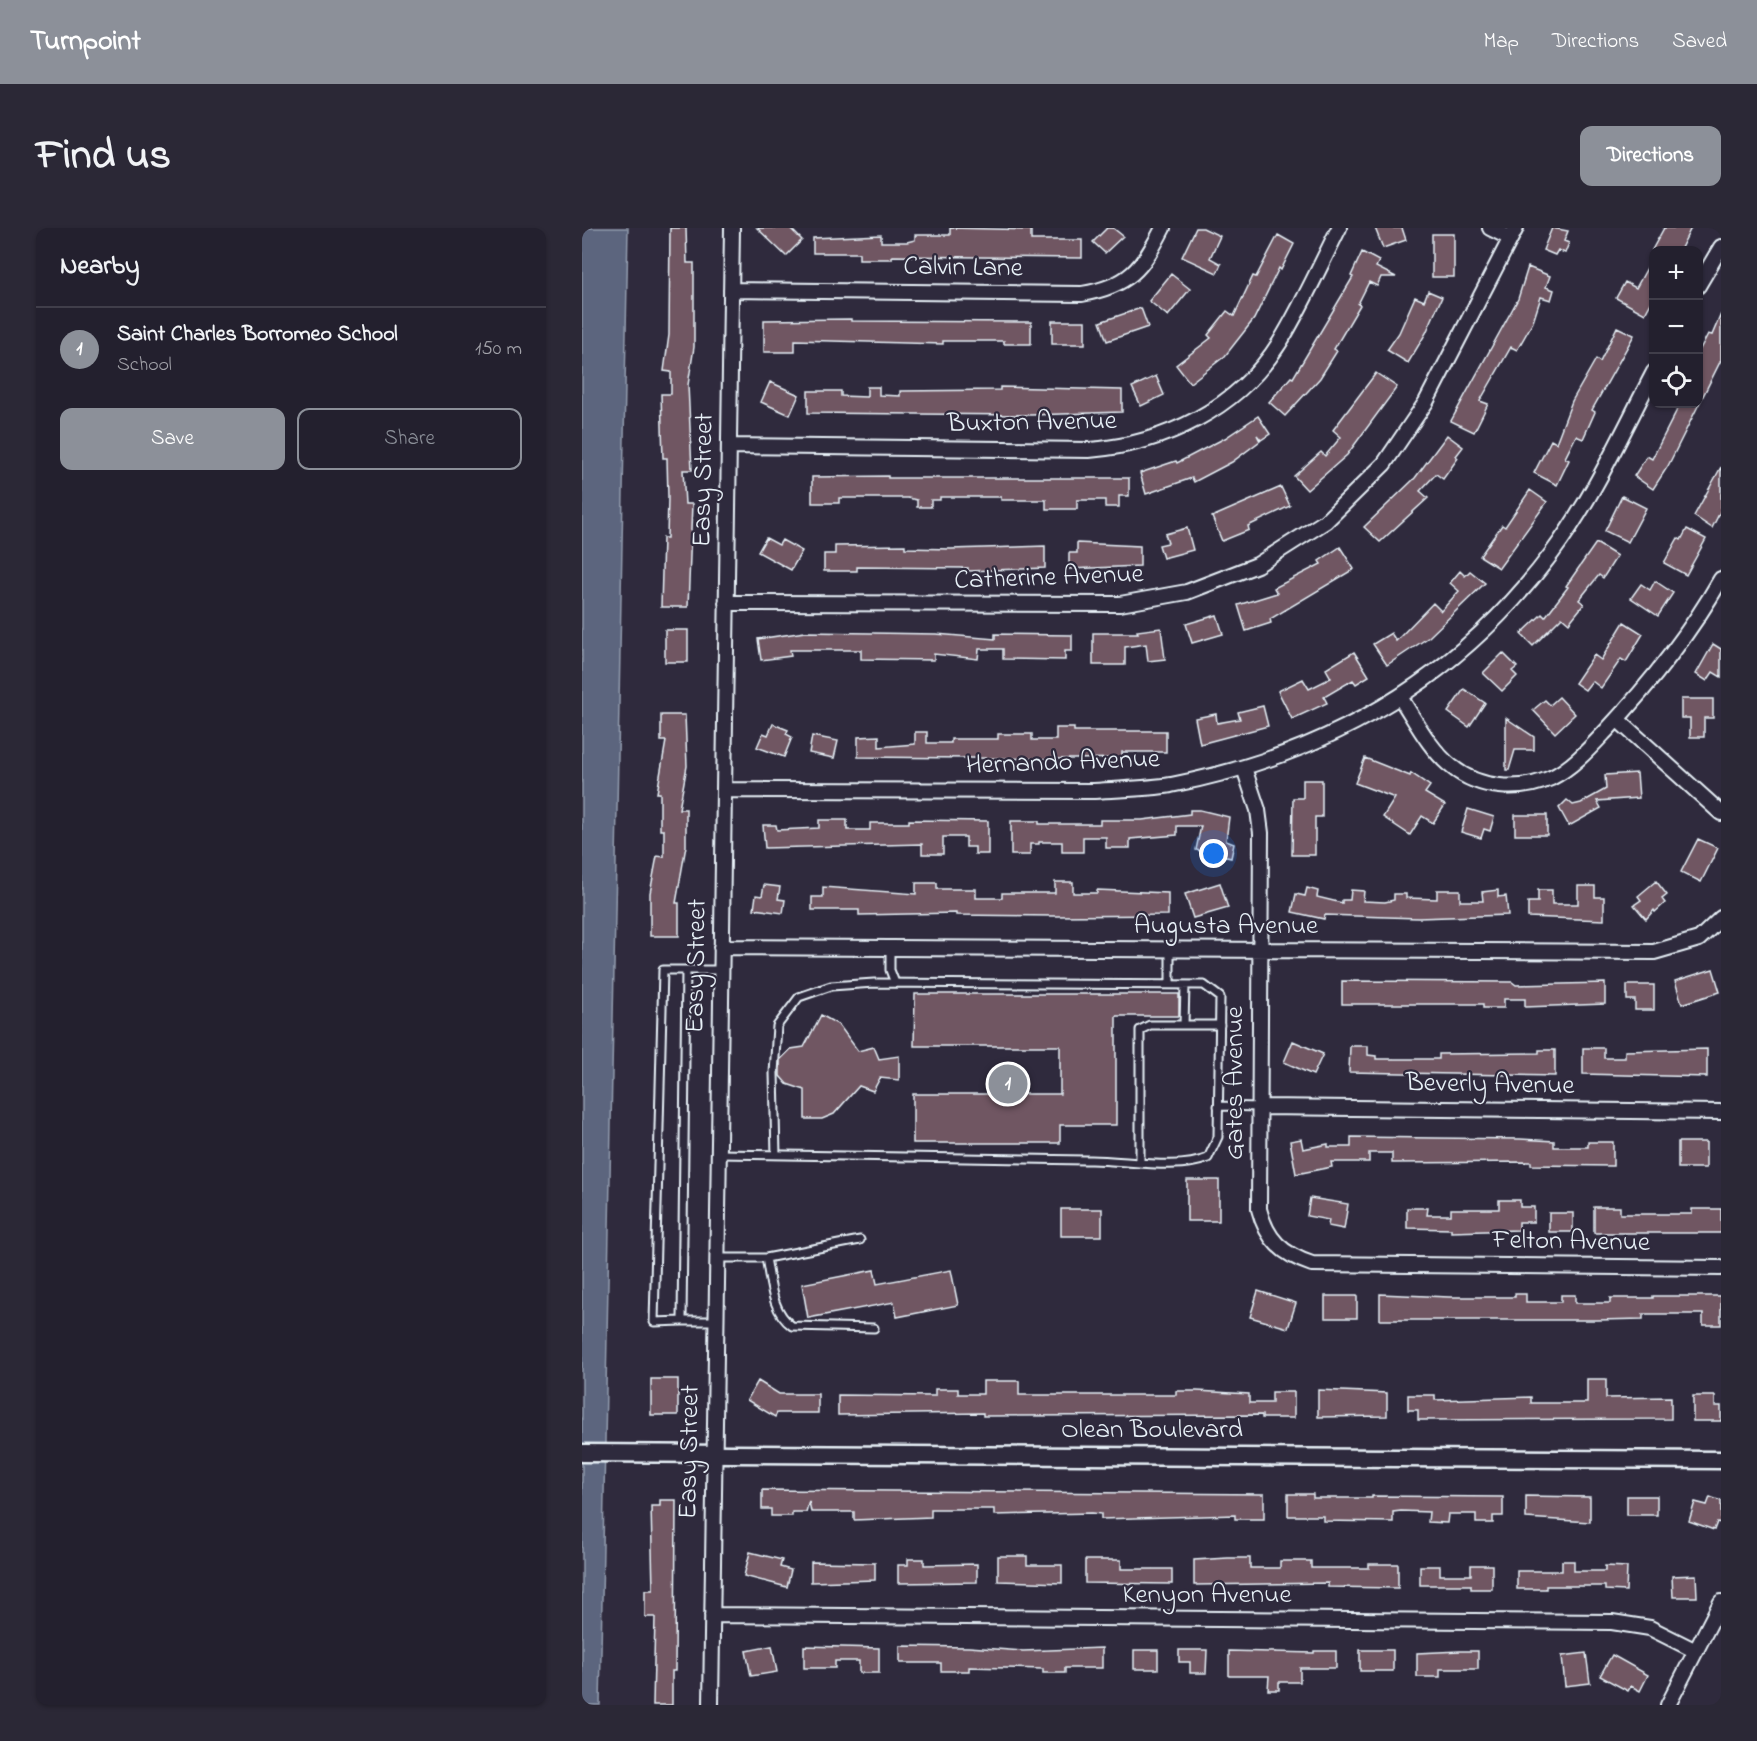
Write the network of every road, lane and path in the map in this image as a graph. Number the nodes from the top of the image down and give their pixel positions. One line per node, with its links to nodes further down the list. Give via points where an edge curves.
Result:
1 (732, 228): 8 (street, Easy Street)
2 (1163, 228): 8 (street, Calvin Lane, via 1147,260 1129,278 1106,290 1082,294)
3 (1339, 228): 10 (street, Buxton Avenue, via 1280,341 1250,380 1198,420 1153,439 1089,450)
4 (1490, 228): 5 (street)
5 (1513, 233): 12 (street, Catherine Avenue, via 1426,402 1384,464 1326,521 1257,565 1187,592 1120,604)
6 (1721, 248): 7 (street)
7 (1703, 278)
8 (731, 290): 10 (street, Easy Street)
9 (1649, 380): 13 (street, Hernando Avenue, via 1591,492 1553,552 1495,622 1458,656)
10 (729, 446): 12 (street, Easy Street)
11 (1721, 579): 14 (street, via 1667,661)
12 (726, 603): 16 (street, Easy Street)
13 (1400, 697): 14 (street, via 1452,767 1476,781 1503,787 1529,786 1552,778 1573,764); 15 (street, Hernando Avenue, via 1324,737)
14 (1617, 719): 17 (street)
15 (1244, 768): 16 (street, Hernando Avenue, via 1168,785 1094,791); 22 (street, Gates Avenue, via 1262,833)
16 (724, 790): 19 (street, Easy Street)
17 (1721, 813)
18 (1721, 918): 22 (street, Augusta Avenue, via 1699,939 1654,952)
19 (721, 947): 20 (street, Augusta Avenue); 24 (street, Easy Street)
20 (891, 948): 21 (street, Augusta Avenue); 25 (lane)
21 (1170, 950): 22 (street, Augusta Avenue); 26 (lane)
22 (1260, 951): 31 (street, Gates Avenue)
23 (686, 970): 24 (lane); 42 (lane); 42 (lane, via 663,970 654,1322)
24 (721, 970): 33 (street, Easy Street)
25 (895, 983): 26 (lane); 34 (lane, via 831,986 799,997 777,1026)
26 (1170, 985): 27 (lane)
27 (1185, 985): 28 (lane); 29 (lane, via 1204,985 1220,997)
28 (1184, 1025): 29 (lane); 35 (lane, via 1150,1025 1140,1030)
29 (1220, 1025): 30 (lane)
30 (1218, 1106): 31 (lane); 35 (lane, via 1218,1137 1208,1158 1194,1164)
31 (1259, 1107): 32 (street, Beverly Avenue); 39 (street, Gates Avenue, via 1259,1209 1274,1244 1291,1257 1312,1264)
32 (1721, 1112)
33 (718, 1154): 34 (lane); 37 (street, Easy Street)
34 (776, 1155): 35 (lane)
35 (1140, 1162)
36 (860, 1240): 38 (lane)
37 (717, 1258): 38 (lane); 41 (street, Easy Street)
38 (766, 1258): 43 (lane, via 781,1318 792,1326)
39 (1421, 1265): 40 (street, Felton Avenue)
40 (1721, 1268)
41 (716, 1321): 42 (lane); 45 (street, Easy Street)
42 (682, 1322)
43 (874, 1328)
44 (582, 1453): 45 (street, Olean Boulevard)
45 (714, 1453): 46 (street, Olean Boulevard); 48 (street, Easy Street)
46 (1721, 1460)
47 (1721, 1602): 49 (street)
48 (712, 1615): 49 (street, Kenyon Avenue, via 1612,1622 1650,1628); 50 (street, Easy Street)
49 (1696, 1651): 51 (street)
50 (711, 1705)
51 (1668, 1705)

